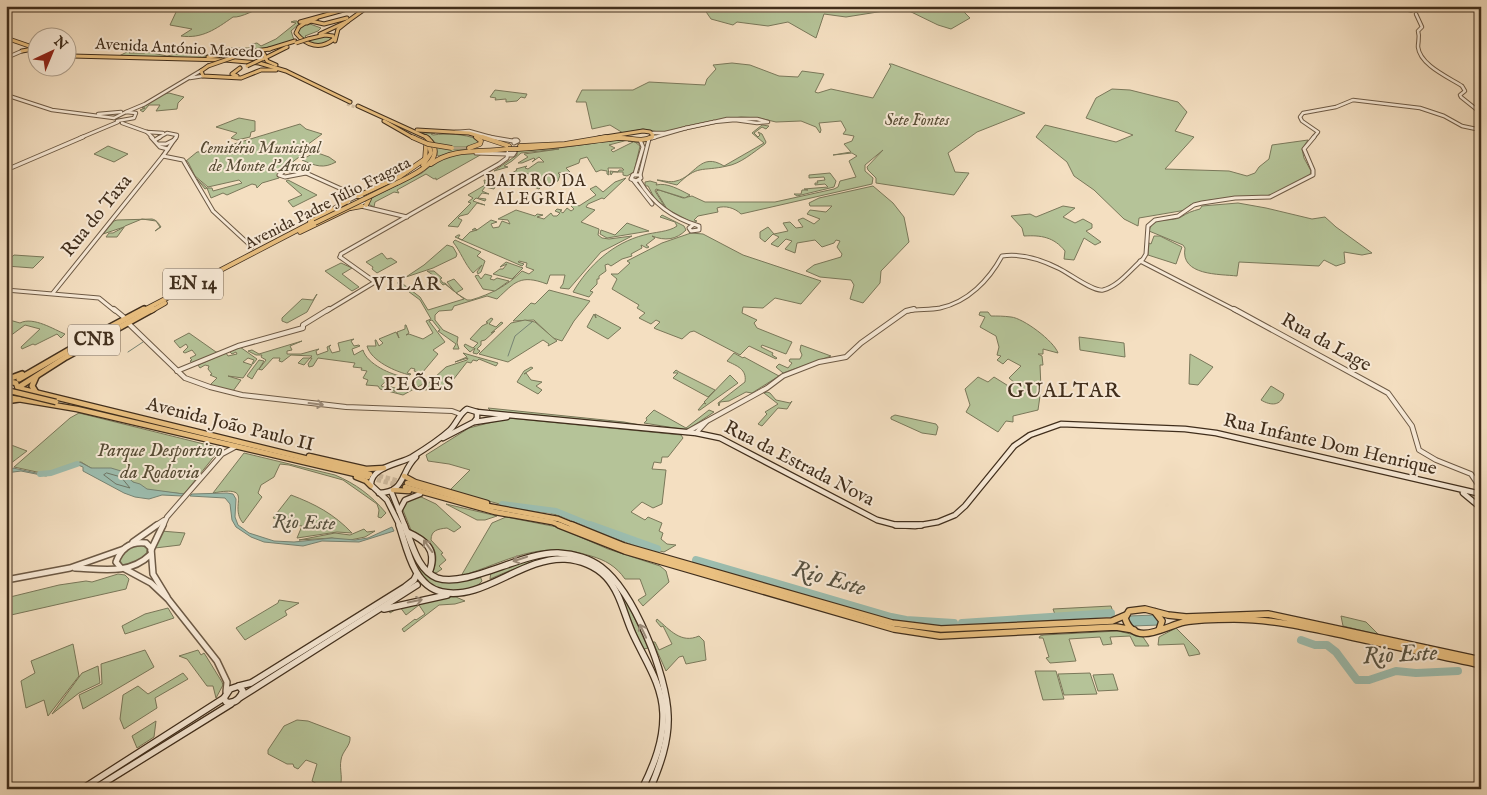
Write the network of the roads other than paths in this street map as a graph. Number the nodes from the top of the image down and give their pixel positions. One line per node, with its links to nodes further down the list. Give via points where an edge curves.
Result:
1 (364, 6): 5 (highway)
2 (369, 6): 8 (highway)
3 (1389, 6): 6 (main road)
4 (1426, 6): 6 (main road)
5 (359, 8): 7 (main road); 7 (highway, via 347,18 334,22); 10 (highway, via 345,20)
6 (1414, 11): 40 (street, via 1422,27 1418,31 1418,48 1425,63 1462,86 1465,91 1461,97)
7 (311, 20): 9 (main road); 9 (main road, via 302,20)
8 (348, 21): 9 (highway, via 338,29 334,42 318,47 295,36 294,32); 12 (highway)
9 (304, 23): 10 (highway, via 322,27); 12 (highway, via 296,33 310,44 322,46 334,39 325,35)
10 (314, 34): 12 (highway)
11 (6, 37): 13 (highway)
12 (306, 38): 14 (highway, bridge)
13 (20, 41): 15 (highway); 18 (highway)
14 (296, 42): 16 (highway); 21 (highway)
15 (28, 45)
16 (270, 49): 19 (highway); 20 (highway)
17 (28, 50): 18 (highway)
18 (20, 51): 22 (street)
19 (243, 52): 20 (highway); 24 (highway)
20 (256, 52): 23 (highway, via 264,54); 28 (highway, bridge)
21 (273, 54): 23 (highway); 26 (highway, via 269,60)
22 (6, 57)
23 (264, 58): 26 (highway); 27 (highway, bridge)
24 (195, 59): 25 (highway, Avenida António Macedo, via 71,56); 32 (highway, Avenida António Macedo, via 259,63)
25 (250, 64): 27 (highway, via 255,67 253,72 232,76 232,72); 29 (highway, Avenida António Macedo)
26 (275, 64): 32 (highway)
27 (240, 68): 31 (highway)
28 (204, 69): 30 (highway, via 201,72); 33 (street)
29 (278, 71): 31 (highway, via 261,70 241,78); 32 (highway, Avenida António Macedo, via 348,103)
30 (203, 76): 31 (highway); 33 (street)
31 (213, 77)
32 (300, 78)
33 (182, 82): 35 (street)
34 (6, 95): 36 (street)
35 (145, 104): 37 (street); 38 (street); 39 (street)
36 (52, 110): 41 (street)
37 (116, 112): 38 (street); 41 (street)
38 (124, 112): 39 (street); 45 (street)
39 (136, 113): 42 (street)
40 (1481, 113)
41 (90, 114): 45 (street)
42 (129, 120): 45 (street); 46 (street)
43 (384, 120): 47 (highway, Avenida Padre Júlio Fragata / EN 14, via 356,106); 64 (highway, bridge, via 412,137); 72 (highway, Avenida Padre Júlio Fragata / EN 14, via 427,142 430,156)
44 (757, 120): 55 (street, via 723,121)
45 (116, 121): 46 (street); 70 (street)
46 (136, 128): 49 (street)
47 (409, 129): 50 (highway); 73 (highway, Avenida Padre Júlio Fragata / EN 14, via 427,137 435,147 432,160)
48 (1481, 130): 85 (street, via 1462,126 1420,108 1353,100 1305,113 1300,117 1302,121 1318,132 1304,149 1313,170 1312,176 1270,197 1196,204 1178,216 1151,223)
49 (147, 132): 52 (street); 56 (street)
50 (453, 132): 65 (highway, via 477,135); 65 (street, via 469,131 514,142)
51 (637, 132): 55 (highway, via 645,131); 58 (highway); 61 (highway, via 565,144)
52 (165, 134): 56 (street); 57 (street, via 175,134)
53 (432, 135): 54 (highway)
54 (475, 137): 62 (highway, via 481,141 480,144); 65 (highway)
55 (651, 137): 58 (highway); 76 (street)
56 (155, 140): 59 (street)
57 (174, 140): 59 (street); 63 (street)
58 (638, 140): 61 (highway, via 620,138 564,146); 77 (street, via 642,147)
59 (158, 144): 63 (street)
60 (426, 146): 68 (highway)
61 (519, 147): 65 (highway, bridge)
62 (466, 148): 64 (highway); 65 (highway)
63 (168, 149): 67 (street, Rua do Taxa)
64 (453, 150): 65 (highway); 66 (street); 69 (highway)
65 (510, 150): 66 (street); 83 (street, via 499,167)
66 (507, 155): 83 (street, via 497,166)
67 (164, 156): 87 (street, via 183,160 212,211); 92 (street, Rua do Taxa)
68 (425, 158): 72 (highway); 81 (highway, via 403,175)
69 (436, 160): 73 (highway); 82 (highway, via 418,175)
70 (6, 170)
71 (293, 170): 74 (street); 75 (street); 75 (street, via 284,170 279,175)
72 (417, 170): 80 (highway, Avenida Padre Júlio Fragata / EN 14)
73 (423, 170): 80 (highway, Avenida Padre Júlio Fragata / EN 14)
74 (306, 173): 75 (street); 81 (street)
75 (292, 175)
76 (640, 175): 77 (street); 78 (street)
77 (632, 176): 79 (street, via 630,178)
78 (639, 180): 79 (street); 79 (street, via 656,205 691,227 655,207)
79 (634, 181)
80 (396, 182): 84 (highway, Avenida Padre Júlio Fragata / EN 14, bridge)
81 (353, 198): 82 (street, via 364,198); 82 (street, via 349,205); 84 (highway)
82 (362, 204): 83 (street); 84 (highway)
83 (408, 217): 98 (street, via 340,257 375,282 302,328 238,346)
84 (298, 231): 86 (highway, Avenida Padre Júlio Fragata / EN 14); 93 (highway, Avenida Padre Júlio Fragata / EN 14)
85 (1146, 241): 89 (street, via 1146,254)
86 (268, 246): 87 (highway); 88 (highway, Avenida Padre Júlio Fragata / EN 14)
87 (252, 247): 88 (highway)
88 (250, 255): 95 (highway, Avenida Padre Júlio Fragata / EN 14)
89 (1140, 261): 91 (street, via 1101,291 1039,260 1005,255); 133 (street, Rua da Lage, via 1388,393 1406,417 1419,450 1471,474)
90 (6, 290): 92 (street)
91 (973, 292): 116 (street, via 940,308 911,310 891,321 846,357 803,366)
92 (53, 293): 94 (street, via 90,296 106,302)
93 (168, 301): 95 (highway, Avenida Padre Júlio Fragata / EN 14); 96 (highway, Avenida Padre Júlio Fragata / CNB, via 20,379)
94 (118, 315): 95 (street); 96 (street, via 113,324)
95 (128, 321): 96 (highway, Avenida Padre Júlio Fragata / EN 14); 97 (highway, EN 14); 98 (street)
96 (97, 334): 99 (highway, EN 14)
97 (51, 366): 102 (highway, EN 14); 104 (highway, via 32,382)
98 (176, 370): 112 (street, one-way to 112, via 189,381 236,394 352,408 452,411)
99 (27, 372): 100 (highway); 101 (highway, EN 14)
100 (6, 376)
101 (6, 380): 102 (main road, Avenida João Paulo II, via 14,382)
102 (18, 388): 104 (main road, Avenida João Paulo II); 105 (main road)
103 (6, 390): 108 (main road, Avenida João Paulo II, bridge)
104 (37, 394): 109 (main road, Avenida João Paulo II)
105 (6, 397): 106 (main road, Avenida João Paulo II)
106 (19, 399): 107 (highway); 110 (main road, Avenida João Paulo II)
107 (6, 401)
108 (56, 402): 109 (main road, Avenida João Paulo II); 110 (main road, Avenida João Paulo II)
109 (82, 405): 124 (main road, Avenida João Paulo II)
110 (77, 409): 121 (main road, Avenida João Paulo II)
111 (477, 412): 112 (main road, via 469,409); 113 (main road, Rua da Estrada Nova); 115 (main road, via 478,418)
112 (460, 414): 114 (main road)
113 (519, 416): 115 (main road, Rua da Estrada Nova); 118 (main road, Rua da Estrada Nova)
114 (458, 421): 115 (main road); 125 (main road, via 411,457)
115 (472, 423): 126 (main road, via 413,459)
116 (701, 425): 118 (street); 119 (street); 120 (street)
117 (1062, 425): 120 (main road, Rua da Estrada Nova, via 1022,439 955,515 915,526 877,520 734,444); 130 (main road, Rua Infante Dom Henrique, via 1196,430)
118 (686, 432): 119 (main road, Rua da Estrada Nova)
119 (696, 433): 120 (main road, Rua da Estrada Nova)
120 (705, 434)
121 (221, 443): 122 (main road, Avenida João Paulo II); 123 (street, via 224,447)
122 (235, 447): 123 (street); 124 (main road, Avenida João Paulo II)
123 (222, 454): 139 (street)
124 (289, 456): 125 (main road, via 310,456 366,469); 127 (main road, Avenida João Paulo II); 129 (main road, via 358,478)
125 (387, 467): 126 (main road, via 399,468); 129 (main road, via 373,476)
126 (404, 474): 131 (main road, via 401,484); 137 (main road, via 415,482 470,497)
127 (369, 476)
128 (406, 485): 137 (main road)
129 (371, 486): 132 (main road)
130 (1458, 490): 133 (main road, Rua Infante Dom Henrique); 135 (main road, Rua Infante Dom Henrique)
131 (392, 491): 132 (main road); 134 (main road); 138 (main road)
132 (378, 492): 148 (main road, via 396,516)
133 (1479, 493): 135 (main road, via 1473,496)
134 (420, 494): 137 (main road, via 480,511); 138 (main road, via 405,500)
135 (1474, 502): 136 (main road, Rua Infante Dom Henrique)
136 (1481, 508)
137 (496, 510): 156 (main road, via 558,518 624,546 915,627 941,629 1112,621); 157 (main road, via 552,522 625,552 894,629 940,636 1116,627)
138 (399, 513): 140 (main road)
139 (167, 517): 141 (street); 143 (street)
140 (407, 532): 146 (main road, one-way to 140, via 433,560 431,547); 147 (main road, via 420,564 431,576 454,580)
141 (129, 545): 142 (street); 143 (street, via 144,542 150,546)
142 (124, 549): 144 (street); 145 (street, via 116,560)
143 (150, 553): 145 (street, via 138,566); 153 (street, via 153,574)
144 (70, 568): 145 (street); 149 (street)
145 (123, 569): 153 (street, via 151,583)
146 (430, 570)
147 (480, 573): 151 (main road, via 484,578); 159 (main road, one-way to 147, via 622,588 603,567 590,560 564,554 540,555)
148 (417, 574): 152 (main road, via 432,589); 164 (main road, via 405,587 251,683)
149 (6, 580)
150 (417, 585): 154 (main road)
151 (482, 585): 152 (main road); 160 (main road, via 547,560 571,560 592,566 615,590 631,632)
152 (454, 593): 154 (main road, one-way to 152)
153 (168, 599): 163 (street, via 217,661)
154 (376, 612): 167 (main road)
155 (1154, 612): 156 (main road, via 1139,608); 158 (main road, via 1162,621); 161 (main road, via 1176,616 1268,614)
156 (1126, 615): 157 (main road, via 1126,622)
157 (1134, 630): 158 (main road, via 1147,634)
158 (1159, 630): 162 (main road, via 1187,622 1254,618)
159 (651, 650): 160 (main road); 165 (main road)
160 (644, 654): 165 (main road)
161 (1481, 660)
162 (1481, 665)
163 (228, 682): 164 (street); 166 (street)
164 (237, 686): 166 (main road); 167 (main road, via 243,691)
165 (663, 689): 169 (main road)
166 (225, 695): 168 (main road, via 226,702); 170 (main road)
167 (241, 697): 168 (main road)
168 (231, 704): 171 (main road)
169 (658, 761): 172 (main road); 173 (main road)
170 (82, 789)
171 (94, 789)
172 (642, 789)
173 (650, 789)

